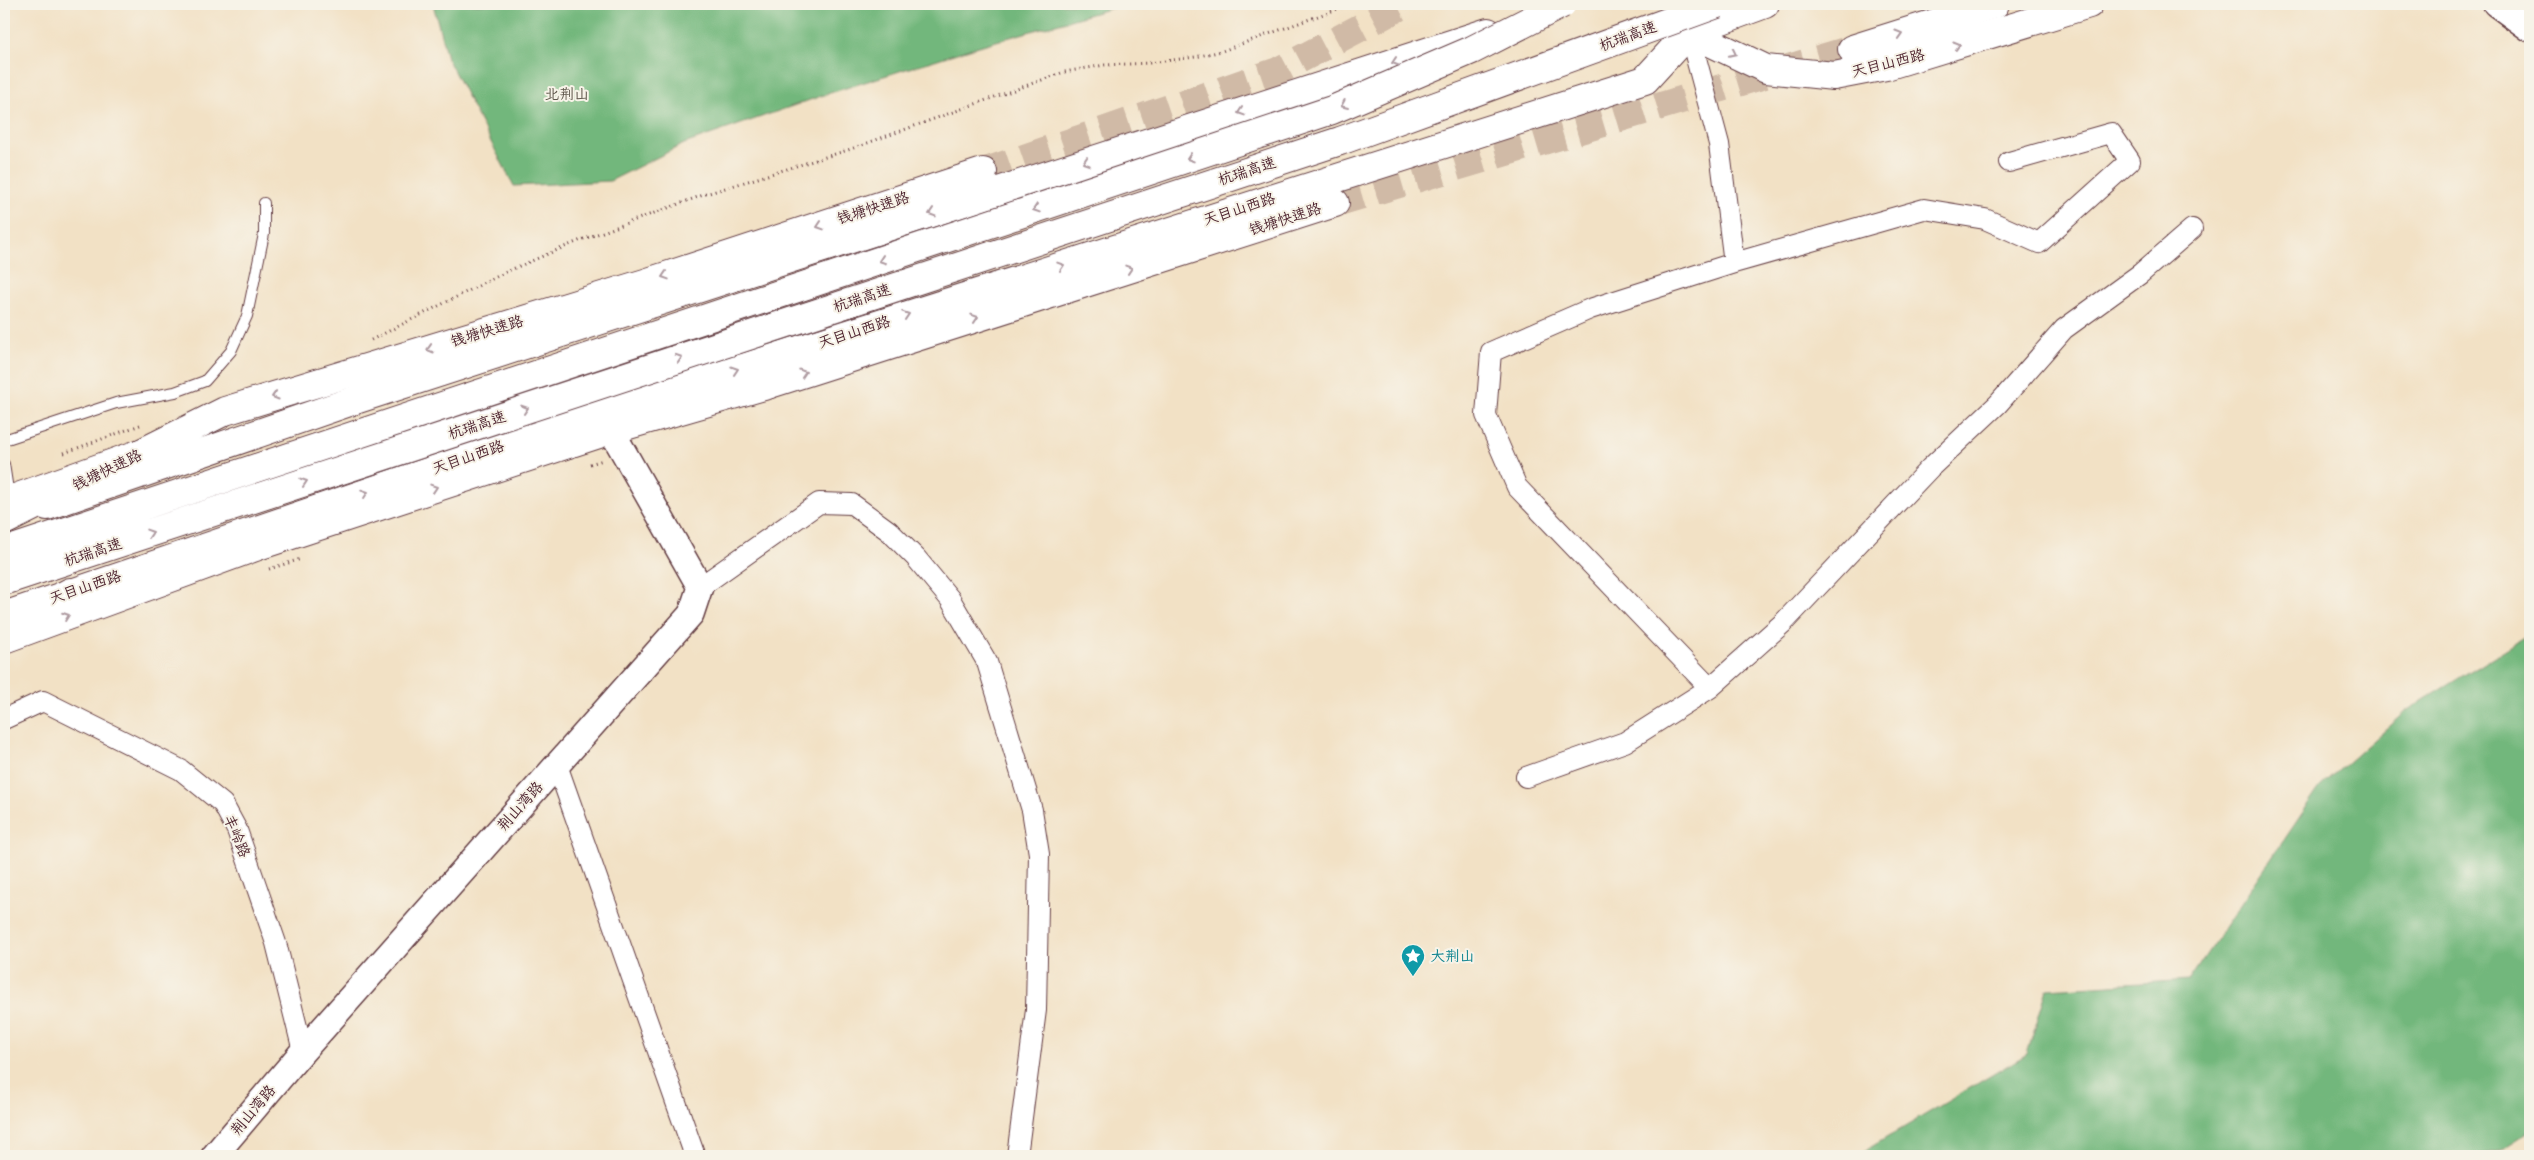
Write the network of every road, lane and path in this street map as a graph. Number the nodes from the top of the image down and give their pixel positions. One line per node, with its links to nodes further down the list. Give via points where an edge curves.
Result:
1 (1351, 4): 19 (path, via 1222,51 1064,72 848,150 706,194 510,270)
2 (1562, 4): 28 (main road, 杭瑞高速, one-way to 28, bridge, via 1472,50 1332,110)
3 (1575, 4): 27 (main road, one-way to 27, via 358,399)
4 (1689, 4): 11 (main road)
5 (1717, 4): 29 (main road, 杭瑞高速, one-way to 5, bridge, via 1340,140)
6 (1765, 4): 11 (main road, 天目山西路)
7 (1995, 4): 12 (main road, one-way to 7)
8 (2089, 4): 11 (main road, 天目山西路, one-way to 8, via 1766,69 1834,76 1894,64)
9 (2496, 4): 10 (street)
10 (2530, 29)
11 (1689, 32): 18 (street, via 1719,144); 20 (main road, 天目山西路, one-way to 11, via 1645,80)
12 (1852, 49)
13 (2009, 162): 18 (street, via 2110,133 2130,161 2039,243 1985,219 1924,210)
14 (983, 172): 23 (main road, 钱塘快速路, one-way to 23, via 646,283 225,411)
15 (264, 202): 22 (lane, via 264,234 247,316 231,351 205,381 175,392 116,403)
16 (1335, 203): 20 (main road, 钱塘快速路, one-way to 16, via 767,385)
17 (2192, 229): 35 (street, via 2140,274 2064,329 1998,404 1930,468 1783,623)
18 (1734, 263): 35 (street, via 1590,309 1491,352 1486,415 1517,487)
19 (363, 344)
20 (606, 421): 30 (street); 31 (main road, 天目山西路, one-way to 20); 34 (main road, one-way to 20)
21 (141, 425): 24 (path)
22 (4, 440)
23 (141, 453): 26 (main road); 27 (main road, 钱塘快速路)
24 (58, 456)
25 (4, 464): 26 (lane)
26 (6, 496)
27 (4, 521)
28 (4, 552)
29 (4, 581)
30 (700, 587): 37 (street, 荆山湾路, via 691,614); 42 (street, via 819,503 852,504 889,531 921,565 950,599 987,662 1032,810 1039,854 1036,1010)
31 (70, 592): 32 (main road, 天目山西路); 33 (main road)
32 (4, 616)
33 (4, 627)
34 (4, 639)
35 (1710, 688): 38 (street, via 1625,742)
36 (4, 719): 39 (street, 丰岭路, via 43,701 181,770 223,804 237,830 276,944)
37 (556, 765): 39 (street, 荆山湾路); 41 (street)
38 (1526, 777)
39 (303, 1051): 40 (street, 荆山湾路)
40 (214, 1156)
41 (694, 1156)
42 (1017, 1156)

